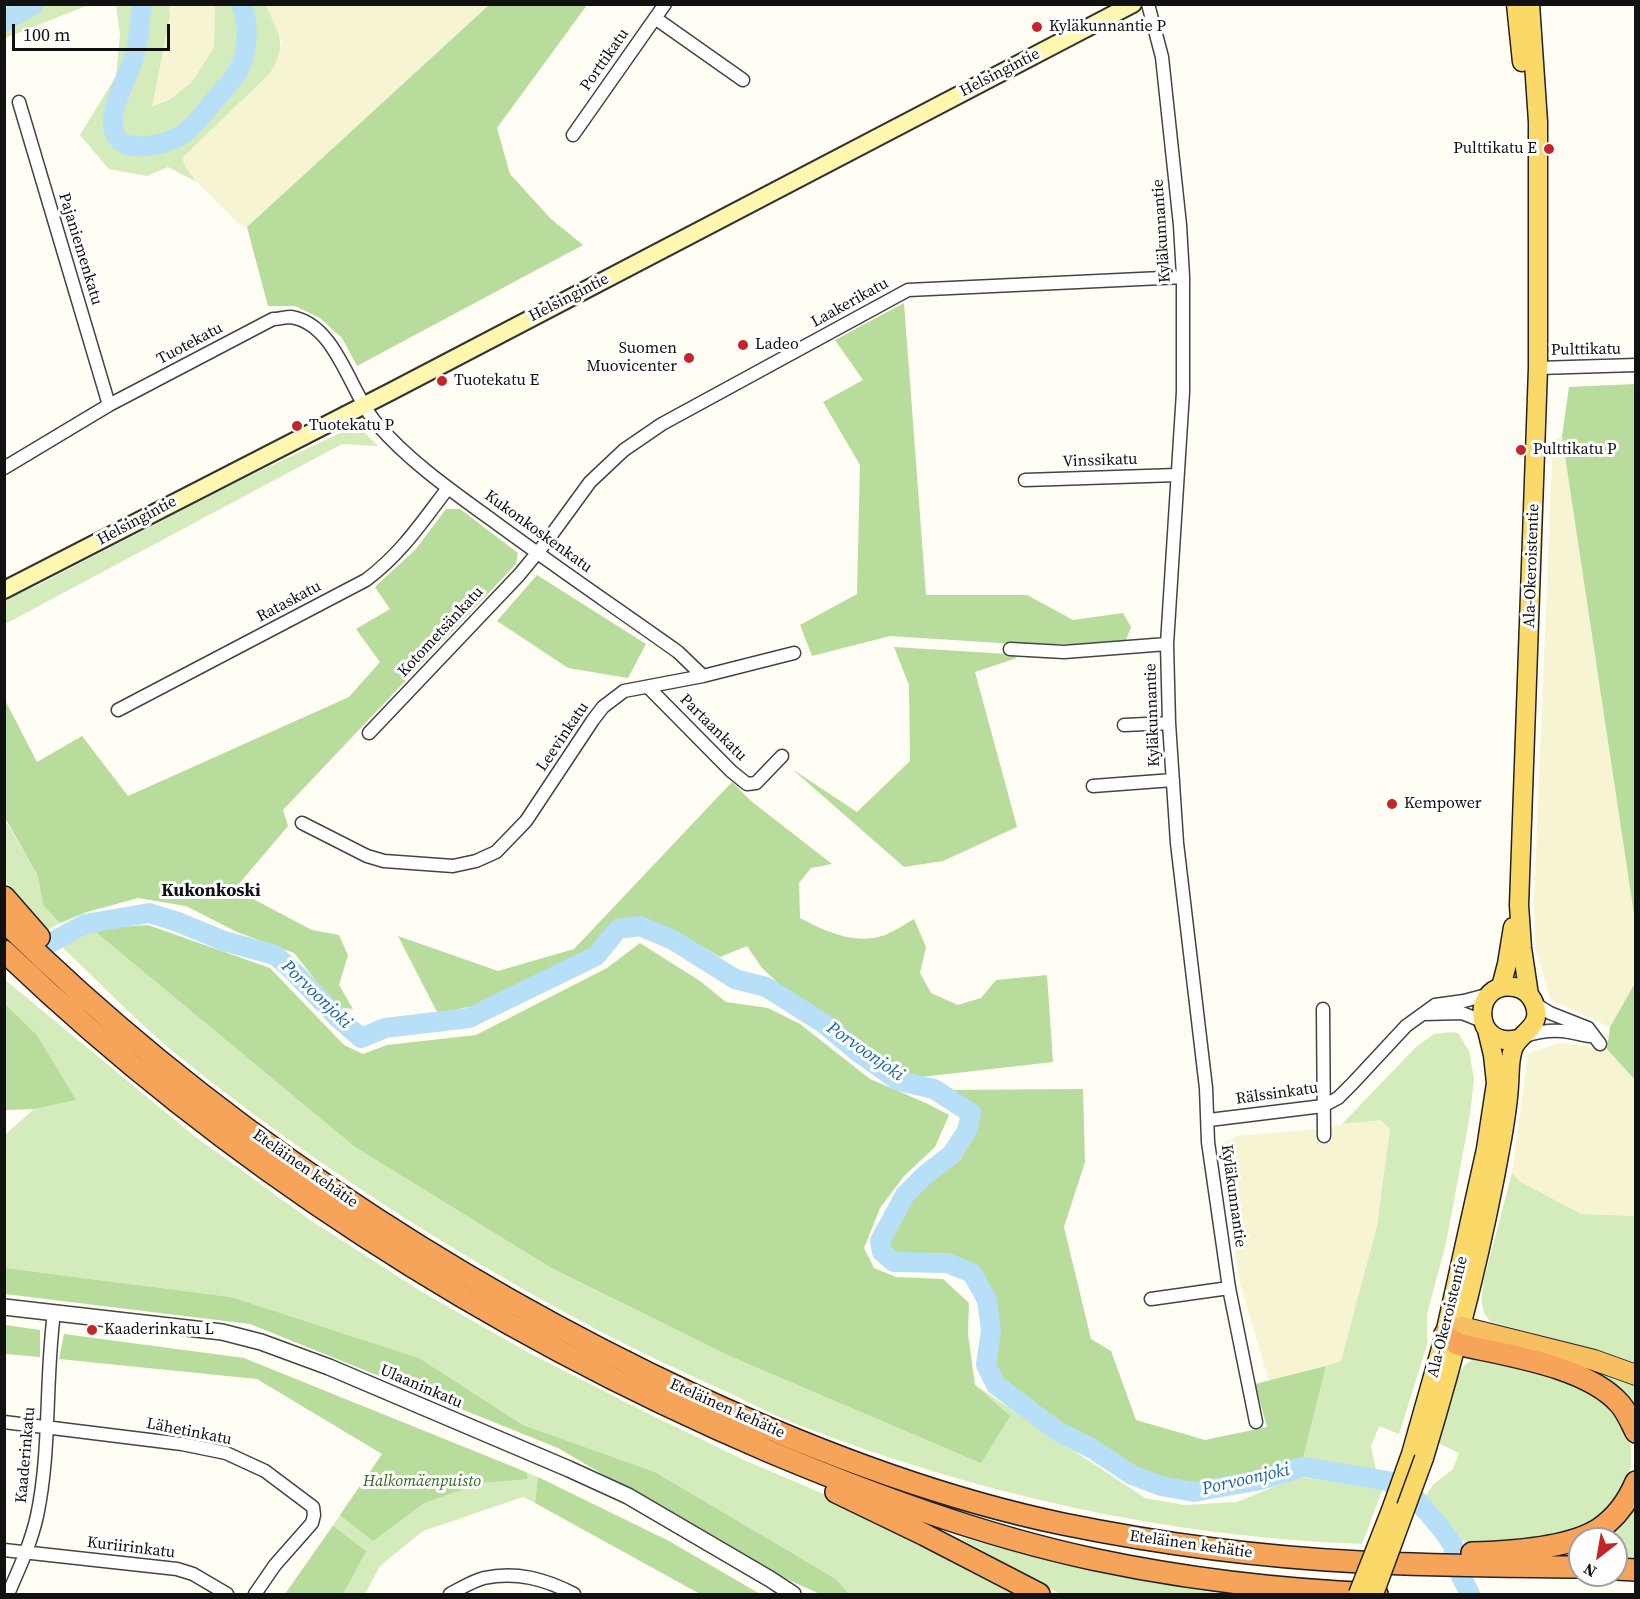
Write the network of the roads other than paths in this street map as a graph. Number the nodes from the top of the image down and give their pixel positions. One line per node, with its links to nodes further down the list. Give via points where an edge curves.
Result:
1 (666, 4): 6 (street, Porttikatu)
2 (1133, 4): 15 (main road, Helsingintie)
3 (1148, 4): 11 (street, Kyläkunnantie, via 1161,57)
4 (1516, 4): 10 (main road, Ala-Okeroistentie)
5 (1530, 4): 10 (main road, Ala-Okeroistentie, via 1538,122)
6 (656, 18): 7 (street); 9 (street, Porttikatu)
7 (743, 80)
8 (19, 102): 14 (street, Pajaniemenkatu)
9 (573, 135)
10 (1537, 226): 13 (main road, Ala-Okeroistentie)
11 (1183, 277): 17 (street, Kyläkunnantie, via 1183,392); 20 (street, Laakerikatu, via 908,290 662,424 624,450 590,482)
12 (1635, 365): 13 (street, Pulttikatu)
13 (1538, 368): 36 (main road, Ala-Okeroistentie)
14 (109, 405): 15 (street, Tuotekatu, via 273,320 290,317 307,323 330,343); 16 (street, Tuotekatu)
15 (364, 405): 19 (street, Kukonkoskenkatu, via 396,444); 21 (main road, Helsingintie)
16 (4, 468)
17 (1177, 475): 18 (street, Vinssikatu); 22 (street, Kyläkunnantie)
18 (1025, 480)
19 (448, 488): 20 (street, Kukonkoskenkatu); 27 (street, Rataskatu, via 406,543 366,580)
20 (537, 553): 25 (street, Kukonkoskenkatu, via 678,652); 30 (street, Kotometsänkatu)
21 (4, 590)
22 (1167, 644): 23 (street, via 1064,652); 28 (street, Kyläkunnantie)
23 (1010, 649)
24 (794, 653): 25 (street, Leevinkatu)
25 (703, 676): 26 (street, Leevinkatu)
26 (648, 687): 31 (street, Partaankatu, via 747,784 756,783); 34 (street, Leevinkatu, via 624,691 603,707 526,820 496,852 476,861 453,866 384,861)
27 (118, 710)
28 (1169, 723): 29 (street); 32 (street, Kyläkunnantie)
29 (1124, 725)
30 (369, 733)
31 (782, 756)
32 (1173, 780): 33 (street); 48 (street, Kyläkunnantie, via 1182,897)
33 (1093, 786)
34 (303, 823)
35 (4, 897): 37 (highway, Eteläinen kehätie)
36 (1519, 905): 41 (main road, Ala-Okeroistentie, via 1508,964); 42 (main road, Ala-Okeroistentie)
37 (11, 921): 65 (highway, Eteläinen kehätie, via 170,1068 337,1192 586,1342 734,1413 882,1472 1059,1523 1267,1556)
38 (4, 951): 40 (highway, Eteläinen kehätie)
39 (4, 969): 40 (highway)
40 (36, 988): 55 (highway, Eteläinen kehätie, via 245,1153 328,1212 475,1305)
41 (1496, 990): 42 (main road, via 1519,988); 44 (street, Rälssinkatu, via 1464,1001 1435,1005); 45 (main road, via 1483,1003)
42 (1531, 999): 46 (main road, via 1535,1021); 46 (street, via 1550,1013 1588,1028 1596,1040 1554,1030)
43 (1323, 1009): 47 (street)
44 (1423, 1014): 45 (street, via 1462,1013); 47 (street, Rälssinkatu, via 1406,1026 1338,1098)
45 (1485, 1026): 46 (main road, via 1504,1041); 54 (main road, Ala-Okeroistentie, via 1493,1055 1494,1105)
46 (1522, 1037): 54 (main road, Ala-Okeroistentie, via 1511,1059 1499,1158)
47 (1323, 1106): 48 (street, Rälssinkatu); 49 (street)
48 (1209, 1120): 50 (street, Kyläkunnantie, via 1208,1142)
49 (1324, 1136)
50 (1229, 1288): 51 (street); 58 (street, Kyläkunnantie)
51 (1151, 1299)
52 (4, 1307): 53 (street, Ulaaninkatu)
53 (54, 1313): 59 (street, Kaaderinkatu); 72 (street, Ulaaninkatu, via 222,1332 271,1345 628,1496)
54 (1455, 1335): 56 (highway, via 1594,1360); 60 (highway, via 1578,1375 1620,1403); 61 (main road, Ala-Okeroistentie)
55 (565, 1355): 73 (highway); 76 (highway, Eteläinen kehätie, via 713,1427 860,1488 960,1524 1089,1558 1185,1576 1325,1592)
56 (1635, 1375)
57 (4, 1422): 59 (street, Lähetinkatu)
58 (1257, 1422)
59 (45, 1427): 64 (street, Kaaderinkatu, via 41,1489); 69 (street, Lähetinkatu, via 226,1453 265,1471 313,1507 312,1522)
60 (1635, 1432)
61 (1417, 1456): 74 (main road, Ala-Okeroistentie, bridge); 75 (main road, Ala-Okeroistentie, bridge)
62 (1635, 1482): 65 (highway, via 1624,1505 1598,1530 1576,1539)
63 (4, 1550): 64 (street, Kuriirinkatu)
64 (26, 1552): 67 (street, Kaaderinkatu); 68 (street, Kuriirinkatu, via 177,1569)
65 (1488, 1559): 66 (highway, Eteläinen kehätie)
66 (1568, 1566)
67 (8, 1594)
68 (227, 1594)
69 (255, 1594)
70 (450, 1594): 71 (street, via 482,1578 520,1575)
71 (574, 1594)
72 (793, 1594)
73 (1039, 1594)
74 (1358, 1594)
75 (1374, 1594)
76 (1383, 1594)

